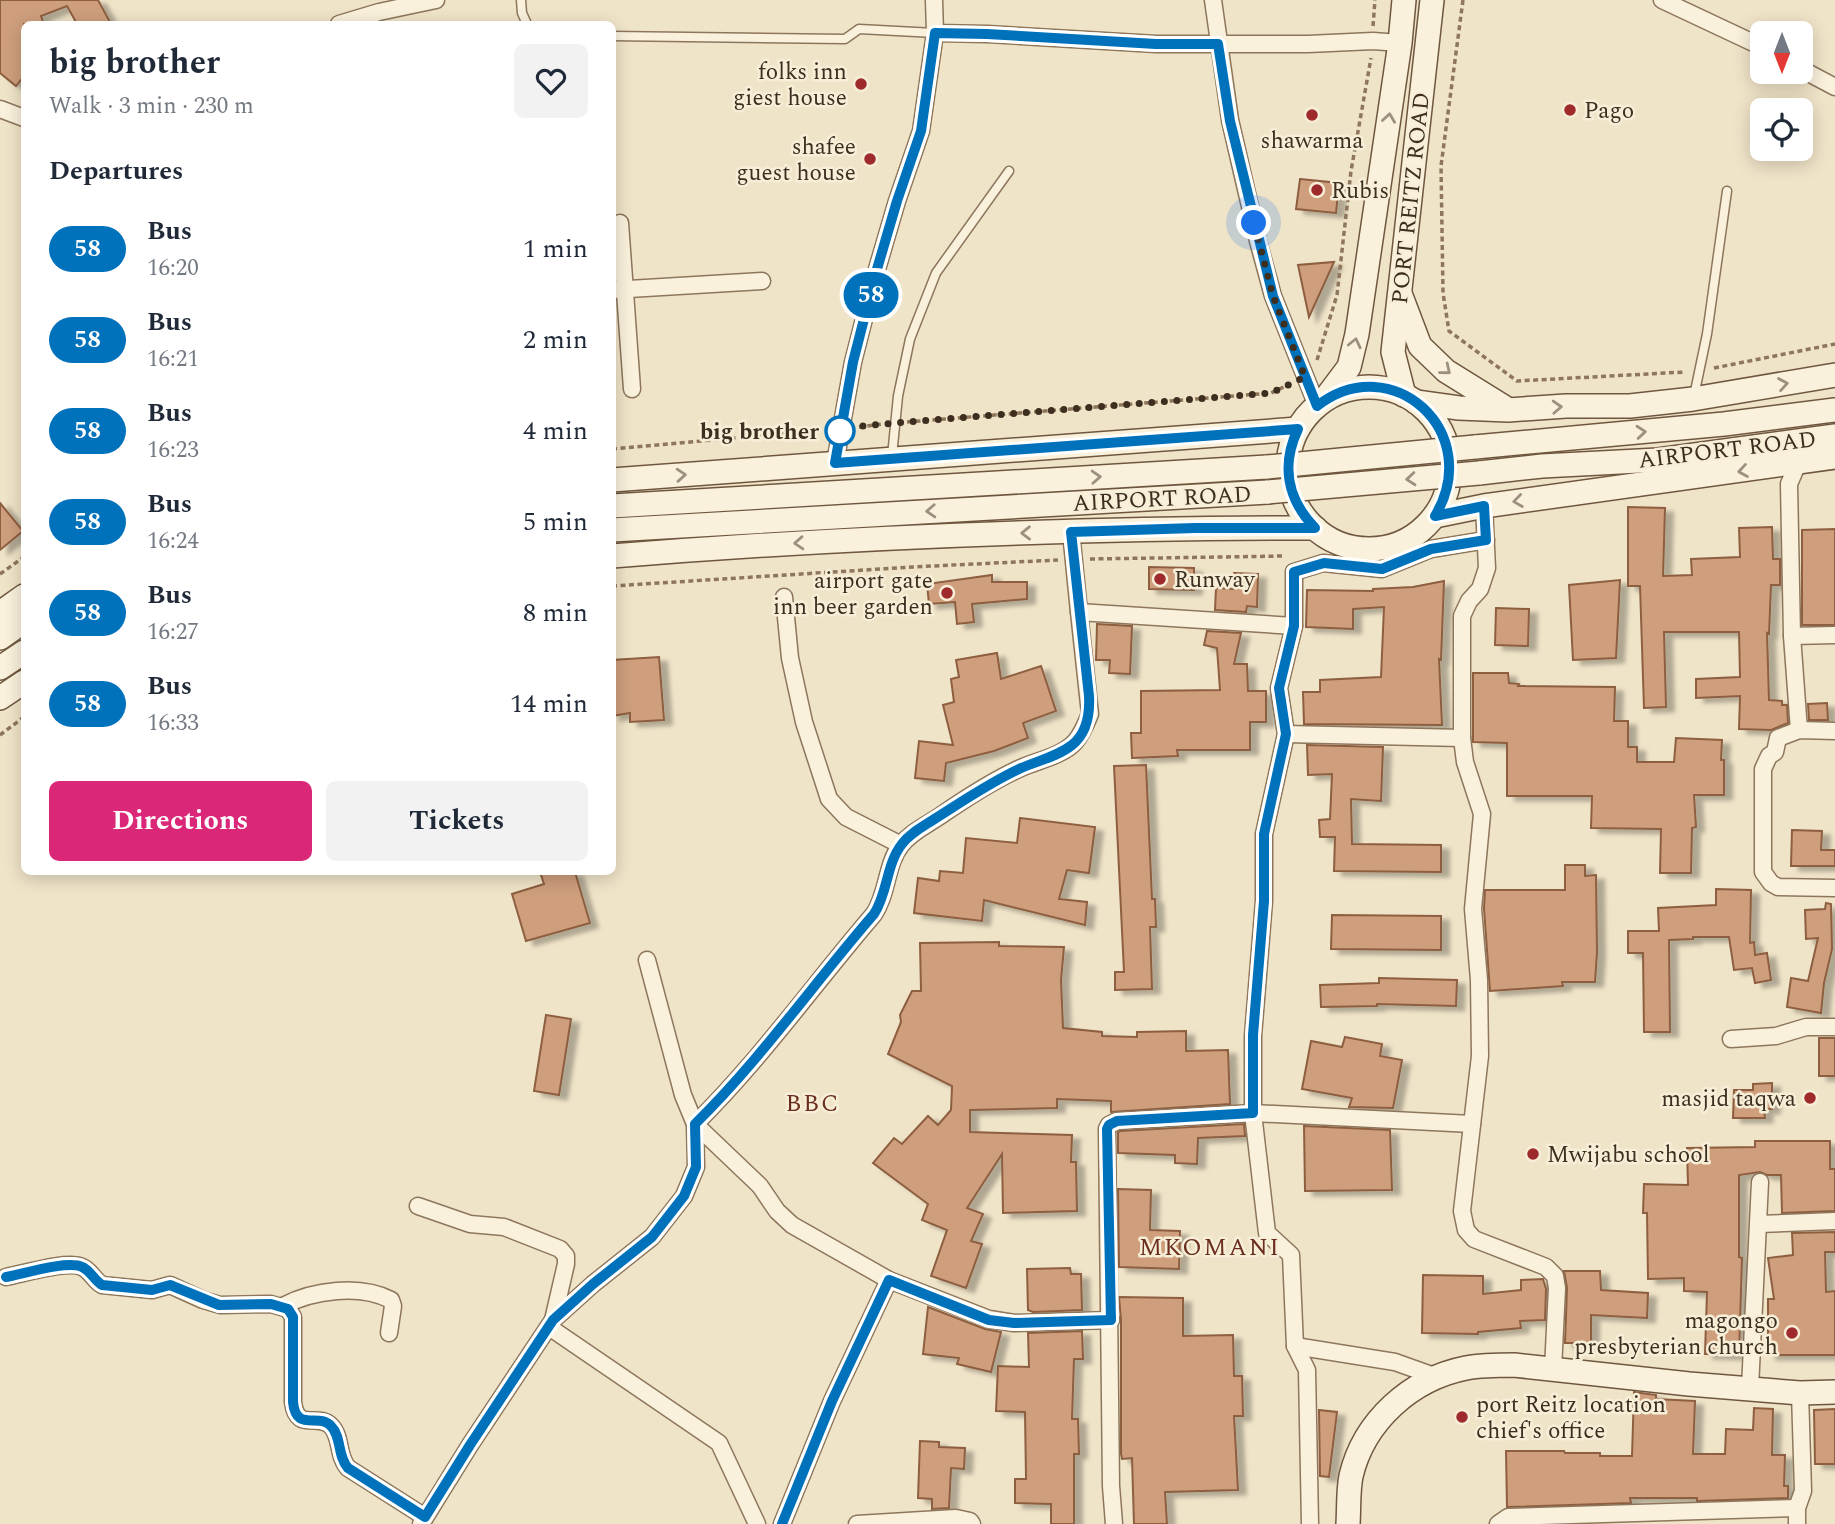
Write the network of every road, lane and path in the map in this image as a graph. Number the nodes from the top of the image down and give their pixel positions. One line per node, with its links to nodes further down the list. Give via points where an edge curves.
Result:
1 (436, 0): 10 (street)
2 (521, 0): 11 (lane)
3 (934, 0): 12 (street)
4 (1213, 0): 17 (street)
5 (1375, 0): 14 (path)
6 (1404, 0): 16 (main road)
7 (1432, 0): 27 (main road, PORT REITZ ROAD)
8 (1463, 0): 29 (path, via 1441,166 1443,293 1449,331 1517,381)
9 (1662, 0): 15 (street)
10 (349, 21)
11 (526, 21)
12 (935, 33): 13 (lane, via 859,29 845,39); 17 (street); 39 (street, via 921,131 875,276)
13 (616, 36)
14 (1373, 41): 16 (street); 17 (street); 31 (path, via 1336,295 1320,355)
15 (1750, 41)
16 (1400, 43): 35 (main road, one-way to 16, via 1349,367 1357,334)
17 (1218, 44): 31 (street, via 1230,121 1258,241 1273,296)
18 (1813, 75): 19 (street)
19 (1835, 87)
20 (0, 109): 21 (street)
21 (21, 117)
22 (1009, 171): 38 (lane, via 936,273 910,338)
23 (1727, 191): 29 (lane)
24 (620, 223): 26 (street)
25 (762, 281): 26 (street)
26 (618, 290): 32 (street)
27 (1400, 293): 33 (main road, PORT REITZ ROAD, via 1393,352); 36 (main road, one-way to 36, via 1420,346 1446,371)
28 (1835, 344): 29 (path)
29 (1699, 371): 34 (lane)
30 (1835, 375): 34 (main road, one-way to 30)
31 (1305, 377): 35 (street); 38 (path, via 1271,393)
32 (632, 389)
33 (1410, 399): 35 (main road, via 1388,390 1362,388); 36 (main road); 50 (main road, via 1436,422 1449,455 1447,490)
34 (1693, 399): 36 (main road, one-way to 34)
35 (1320, 404): 40 (main road)
36 (1508, 410)
37 (1835, 410): 48 (main road, AIRPORT ROAD, one-way to 37, bridge, via 1267,467 1724,425)
38 (895, 423): 39 (path); 44 (lane)
39 (841, 428): 42 (path); 45 (street)
40 (1298, 429): 44 (main road); 51 (main road, via 1289,454 1289,482 1298,507)
41 (1835, 436): 52 (main road, AIRPORT ROAD, one-way to 52, bridge, via 1658,460 1542,466 1268,492)
42 (616, 449)
43 (1835, 457): 46 (main road)
44 (892, 459): 45 (main road)
45 (835, 463): 47 (main road, one-way to 45)
46 (1798, 463): 49 (main road, one-way to 49); 65 (street, via 1789,484)
47 (616, 480)
48 (616, 506)
49 (1484, 506): 50 (main road); 54 (street)
50 (1435, 516): 51 (main road, via 1402,542 1374,549 1346,546)
51 (1315, 528): 53 (main road)
52 (616, 530)
53 (1071, 532): 55 (main road, one-way to 55, via 933,535); 60 (street)
54 (1486, 540): 63 (street, via 1431,549 1382,569 1324,563 1294,572); 76 (street, via 1487,568 1462,616)
55 (616, 556)
56 (21, 559): 57 (path)
57 (0, 574)
58 (784, 597): 77 (street, via 790,658 804,722 829,799 846,817)
59 (21, 598): 61 (main road)
60 (1079, 612): 63 (street); 77 (street, via 1090,714 1074,744 974,793)
61 (0, 613)
62 (21, 623): 66 (main road)
63 (1294, 626): 74 (street, via 1279,688)
64 (1835, 635): 65 (street)
65 (1792, 636): 72 (street)
66 (0, 638)
67 (21, 654): 68 (main road)
68 (0, 668)
69 (21, 684): 70 (main road)
70 (0, 698)
71 (21, 719): 75 (path)
72 (1799, 730): 73 (street); 78 (street, via 1778,738 1775,752 1765,762 1763,872 1778,887)
73 (1835, 731)
74 (1286, 734): 76 (street); 82 (street, via 1264,834)
75 (0, 735)
76 (1462, 738): 84 (street, via 1482,814 1473,909 1480,1056)
77 (901, 845): 83 (street, via 874,914 771,1041)
78 (1835, 888)
79 (647, 960): 83 (street)
80 (1835, 1027): 81 (street)
81 (1731, 1039)
82 (1253, 1113): 84 (street); 92 (street, via 1109,1125); 95 (street, via 1267,1233 1291,1255)
83 (695, 1124): 90 (street, via 760,1186 792,1225); 93 (street, via 696,1167 684,1196 652,1237)
84 (1472, 1124): 96 (street, via 1462,1211 1466,1230 1485,1245 1546,1267 1555,1276)
85 (1760, 1182): 88 (street)
86 (418, 1206): 93 (street, via 470,1224 504,1227 561,1249 566,1264)
87 (1835, 1221): 88 (street)
88 (1759, 1224): 98 (street)
89 (6, 1277): 91 (street, via 73,1264 87,1269 102,1285 152,1290 170,1285 219,1305)
90 (889, 1280): 92 (street, via 989,1320); 105 (street, via 832,1401)
91 (283, 1306): 94 (street, via 338,1291 375,1294 391,1300); 103 (street, via 293,1317 296,1415 332,1426 348,1468)
92 (1111, 1320): 108 (street)
93 (551, 1323): 103 (street); 104 (street, via 719,1443)
94 (389, 1333)
95 (1295, 1346): 97 (street, via 1395,1362); 109 (street, via 1307,1370)
96 (1553, 1369): 97 (main road, via 1488,1366); 98 (main road)
97 (1437, 1377): 110 (main road, via 1408,1392 1367,1437 1351,1476)
98 (1751, 1388): 100 (main road)
99 (1835, 1392): 100 (main road)
100 (1800, 1393): 101 (street, via 1803,1491)
101 (1797, 1516): 102 (street)
102 (1686, 1517): 111 (street, via 1508,1517)
103 (423, 1520)
104 (757, 1524)
105 (782, 1524)
106 (857, 1524): 107 (street, via 956,1518)
107 (972, 1524)
108 (1114, 1524)
109 (1310, 1524)
110 (1348, 1524)
111 (1499, 1524)

